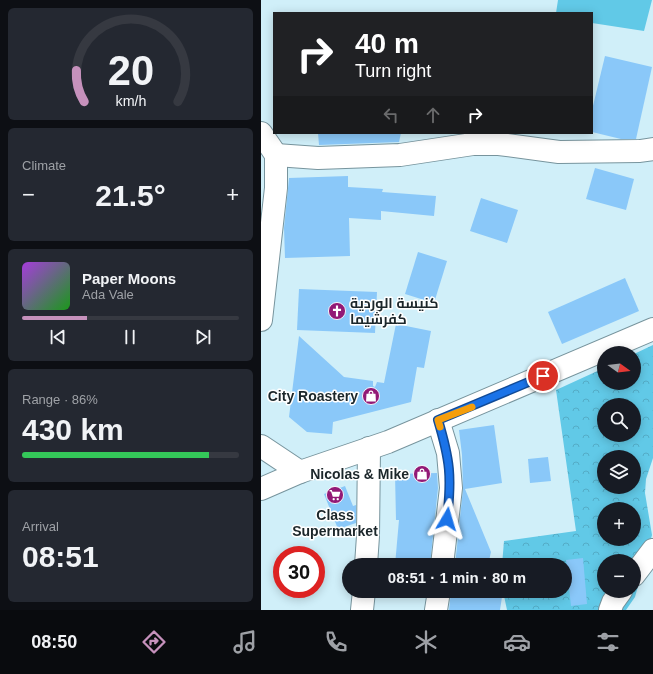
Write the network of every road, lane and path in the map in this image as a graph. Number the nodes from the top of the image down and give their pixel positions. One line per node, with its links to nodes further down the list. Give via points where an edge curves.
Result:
1 (261, 133): 3 (street)
2 (653, 149): 3 (street, via 559,152 499,144 473,144 400,155 318,158)
3 (276, 155): 4 (street, via 276,188)
4 (261, 320)
5 (653, 329): 6 (street)
6 (438, 420): 8 (street); 13 (street, via 448,453 451,488)
7 (261, 446): 9 (street)
8 (369, 448): 9 (street); 12 (street)
9 (300, 472): 10 (street)
10 (261, 489)
11 (653, 550): 14 (street)
12 (366, 558)
13 (443, 558)
14 (641, 566)
15 (363, 598): 18 (street)
16 (438, 598): 19 (street)
17 (616, 598): 20 (street)
18 (362, 610)
19 (436, 610)
20 (610, 610)

